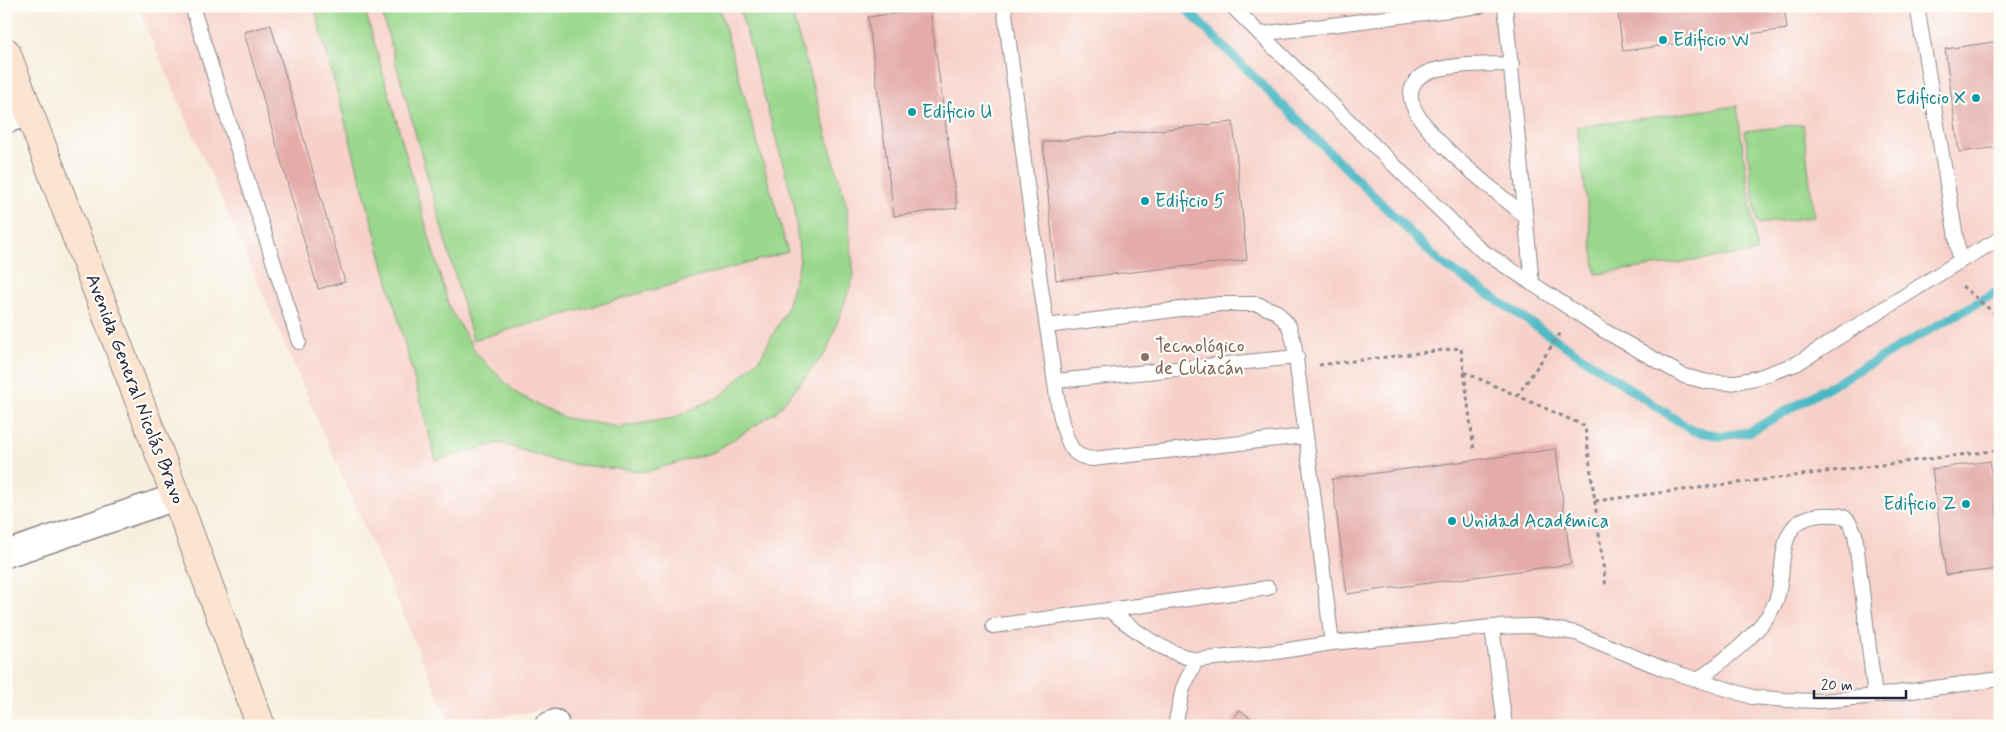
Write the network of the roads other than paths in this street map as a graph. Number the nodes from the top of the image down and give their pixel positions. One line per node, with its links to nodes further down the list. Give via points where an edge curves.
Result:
1 (192, 6): 16 (lane)
2 (1004, 6): 15 (lane)
3 (1232, 6): 7 (lane)
4 (1480, 6): 7 (lane)
5 (1505, 6): 9 (lane)
6 (1917, 6): 13 (lane)
7 (1260, 34): 14 (lane, via 1481,250)
8 (6, 52): 10 (main road, Avenida General Nicolás Bravo)
9 (1512, 64): 11 (lane); 11 (lane, via 1436,70 1414,82 1410,92 1412,103 1440,141 1475,175)
10 (17, 116): 20 (main road, Avenida General Nicolás Bravo)
11 (1526, 216): 14 (lane)
12 (2000, 239): 13 (lane)
13 (1960, 261): 14 (lane, via 1796,364 1731,383 1684,376 1603,330)
14 (1532, 284)
15 (1047, 326): 17 (lane, via 1220,304 1257,304 1276,312 1288,326); 18 (lane)
16 (299, 342)
17 (1298, 362): 18 (lane); 19 (lane)
18 (1056, 382): 19 (lane, via 1067,440 1081,457)
19 (1306, 436): 26 (lane)
20 (176, 497): 21 (street); 31 (main road, Avenida General Nicolás Bravo)
21 (6, 554)
22 (1268, 588): 23 (lane)
23 (1110, 610): 24 (lane); 27 (lane, via 1148,640 1171,653)
24 (993, 626)
25 (1492, 627): 26 (lane); 29 (lane, via 1533,626 1576,633); 33 (lane)
26 (1332, 644): 27 (lane)
27 (1196, 660): 32 (lane, via 1183,688)
28 (2000, 679): 30 (lane)
29 (1698, 680): 30 (lane, via 1752,698 1821,701); 30 (lane, via 1744,643 1774,608 1785,541 1792,530 1803,520 1815,516 1841,515 1849,521 1855,534)
30 (1876, 696)
31 (261, 726)
32 (1175, 726)
33 (1505, 726)

